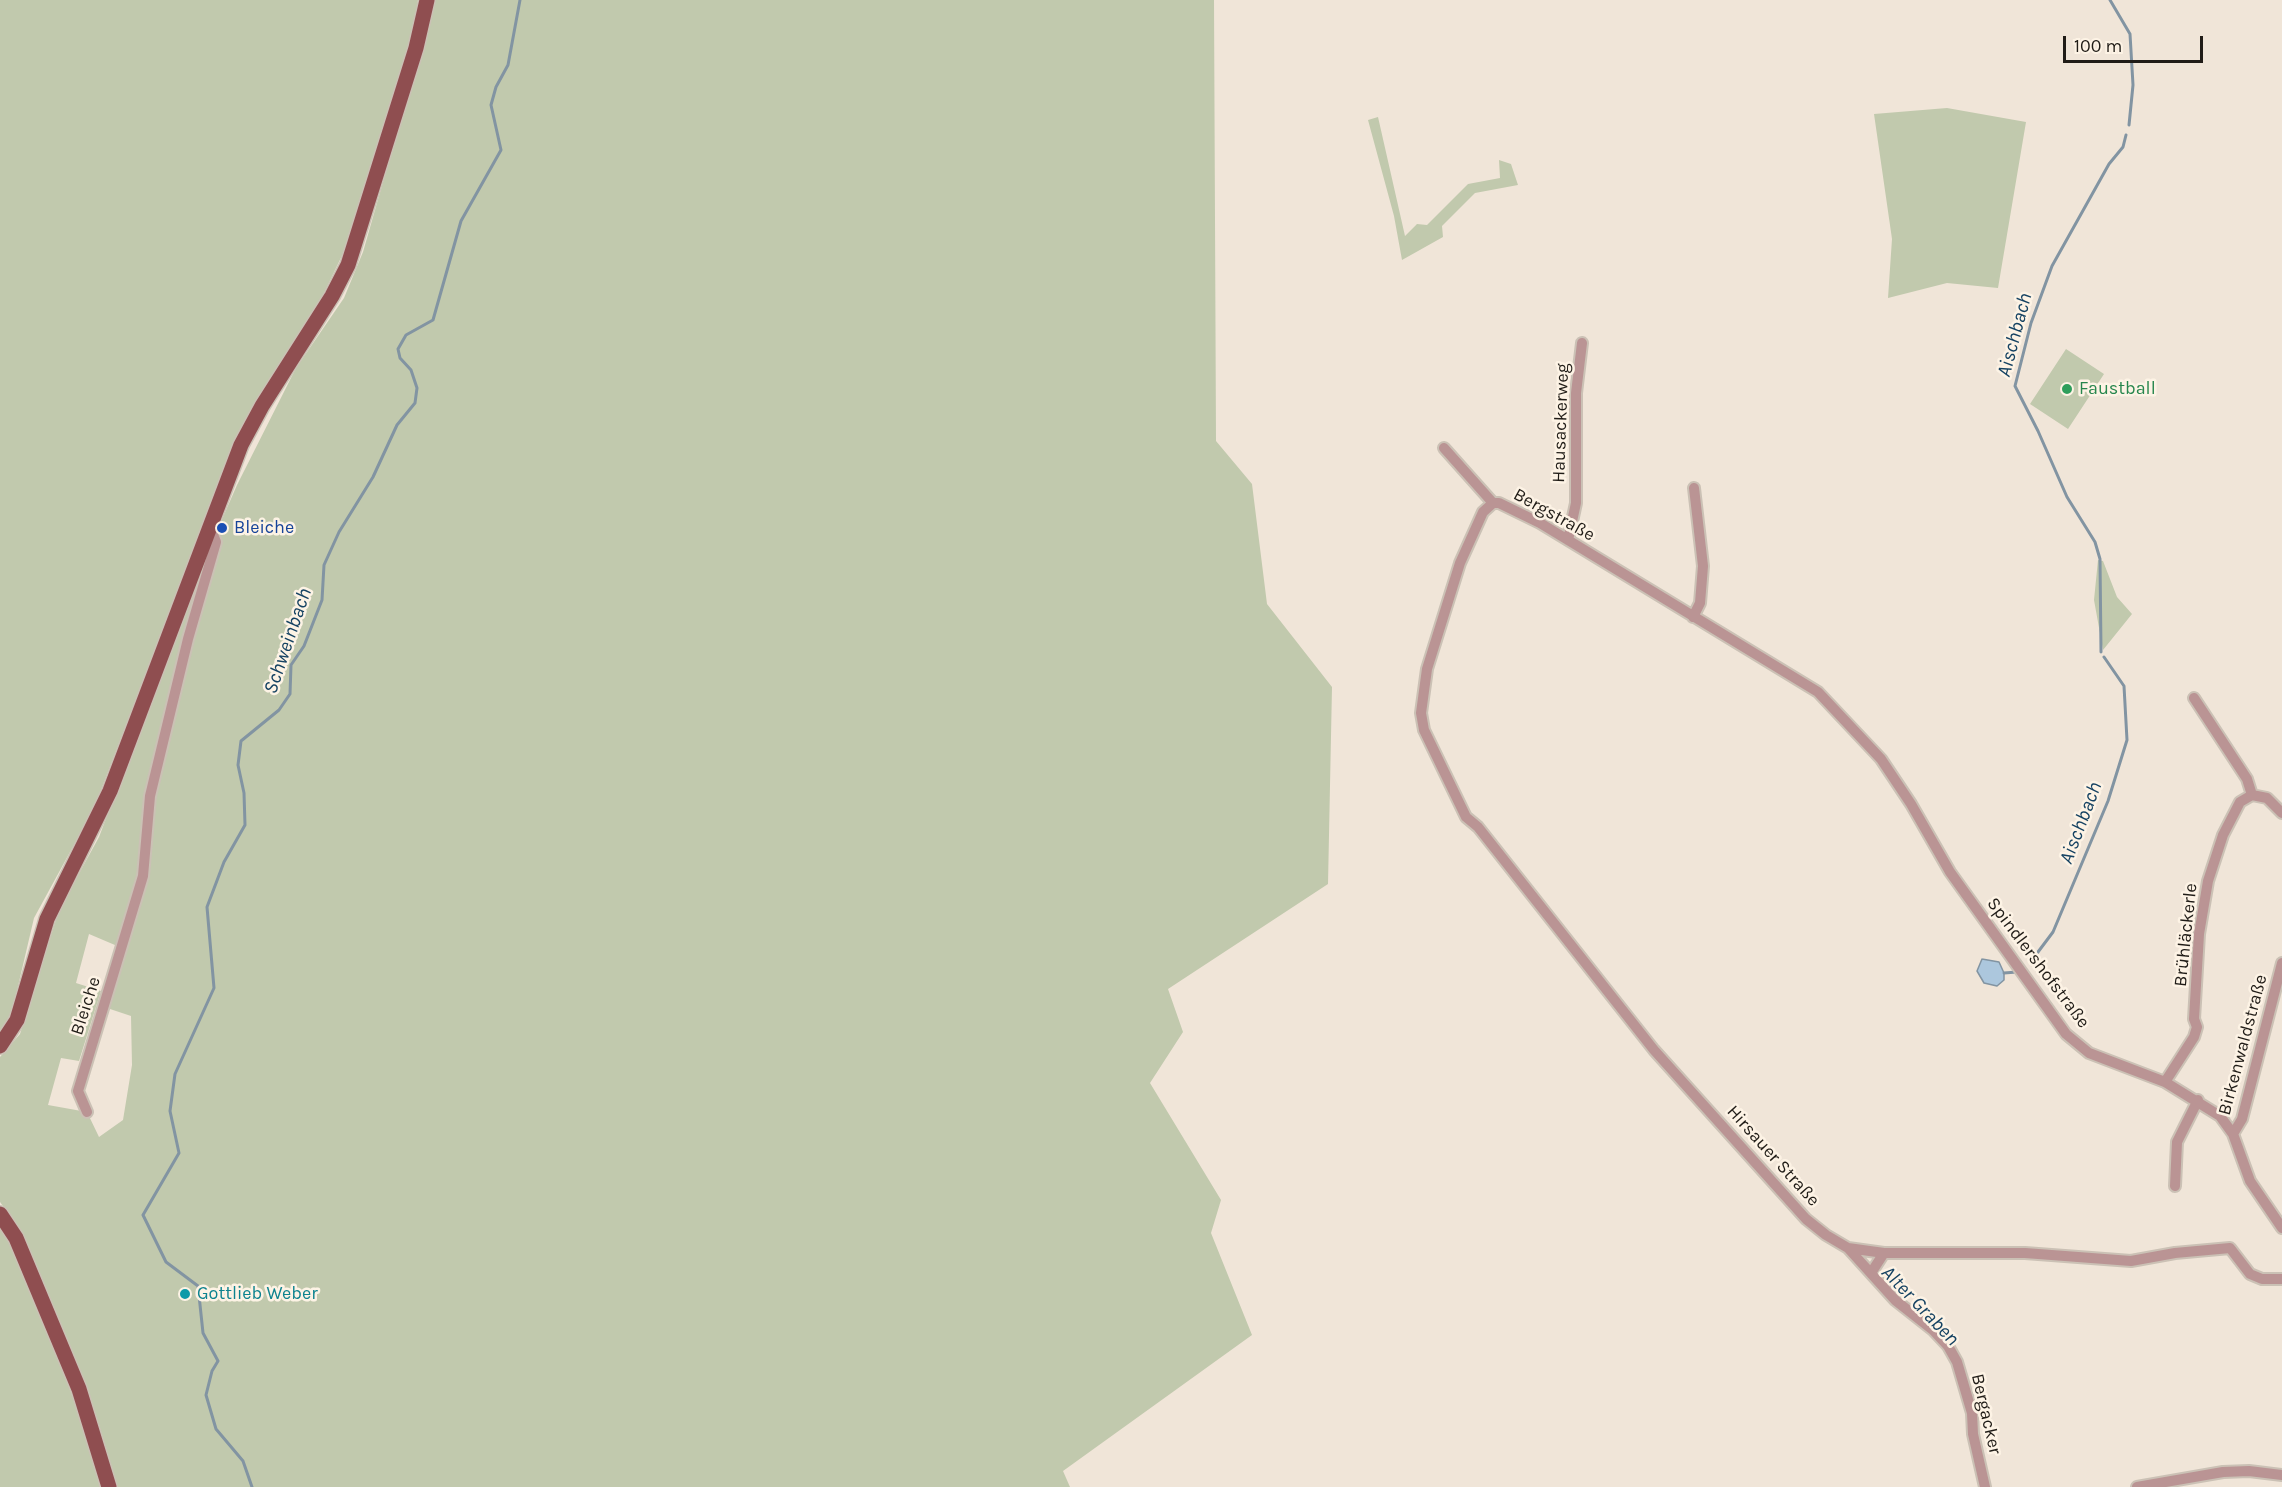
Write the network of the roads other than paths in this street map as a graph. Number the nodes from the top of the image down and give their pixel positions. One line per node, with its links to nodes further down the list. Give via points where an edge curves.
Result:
1 (427, 0): 6 (main road, via 416,48 348,265 241,445)
2 (1582, 343): 7 (street, Hausackerweg, via 1576,393 1576,503)
3 (1444, 448): 5 (street)
4 (1694, 488): 8 (street, via 1703,566 1700,603)
5 (1493, 503): 7 (street, Bergstraße, via 1510,508); 11 (street, Bergstraße, via 1483,512 1460,563 1426,669)
6 (209, 525): 15 (main road, via 110,791 47,919 17,1020); 18 (street, Bleiche, via 216,542 150,796 143,876 78,1091)
7 (1568, 540): 8 (street, Bergstraße)
8 (1694, 617): 9 (street, Bergstraße)
9 (1794, 676): 16 (street, Spindlershofstraße, via 1818,692 1881,759 1950,872 2066,1034 2089,1053)
10 (2194, 698): 12 (street, via 2247,780)
11 (1421, 716): 23 (street, Hirsauer Straße, via 1466,817 1478,827 1654,1050 1806,1219)
12 (2252, 795): 13 (street, via 2266,798); 16 (street, Brühläckerle, via 2240,802 2231,817 2208,881 2199,934 2194,1019 2197,1027)
13 (2282, 813)
14 (2282, 963): 19 (street, Birkenwaldstraße, via 2242,1119)
15 (0, 1047)
16 (2165, 1082): 17 (street, Spindlershofstraße)
17 (2198, 1100): 19 (street, Spindlershofstraße, via 2220,1116); 20 (street, via 2177,1142)
18 (87, 1112)
19 (2234, 1134): 22 (street, Spindlershofstraße, via 2250,1181)
20 (2175, 1186)
21 (0, 1214): 28 (main road, via 16,1238 79,1389)
22 (2282, 1228)
23 (1848, 1248): 24 (street, Hirsauer Straße); 25 (street, Bergacker)
24 (1884, 1253): 25 (street); 26 (street, Hirsauer Straße, via 2025,1253 2131,1262 2230,1248 2250,1274 2262,1279)
25 (1871, 1273): 29 (street, Bergacker, via 1895,1300 1940,1338 1956,1362 1972,1413)
26 (2282, 1279)
27 (2282, 1475): 30 (street, via 2223,1472)
28 (109, 1487)
29 (1985, 1487)
30 (2137, 1487)

